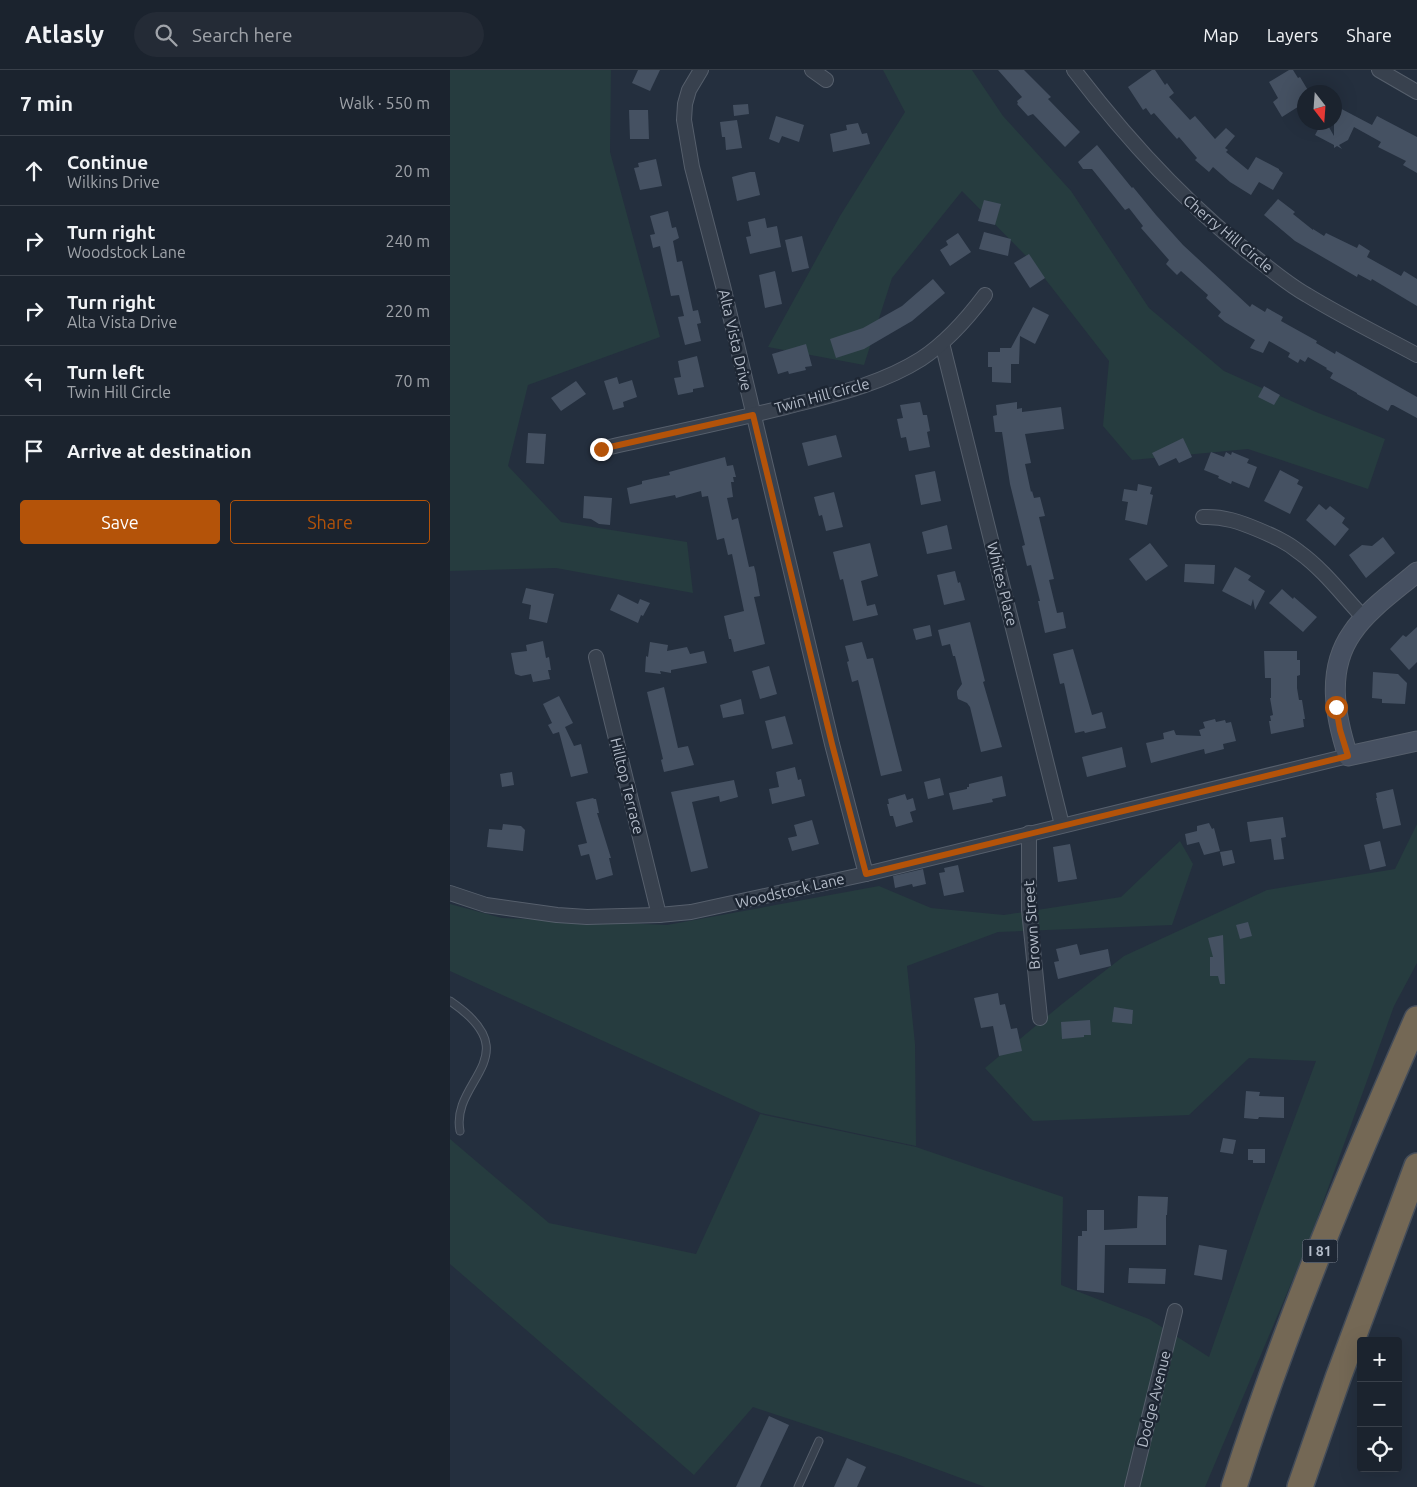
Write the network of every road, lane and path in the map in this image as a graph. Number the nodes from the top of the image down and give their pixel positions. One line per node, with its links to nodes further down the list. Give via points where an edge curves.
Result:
1 (701, 70): 10 (street, Alta Vista Drive, via 689,90 684,120 692,167)
2 (812, 70): 5 (street)
3 (1074, 70): 9 (street, Cherry Hill Circle, via 1151,163 1232,241 1306,295)
4 (1379, 70): 6 (street)
5 (826, 80)
6 (1417, 92)
7 (985, 295): 8 (street, Twin Hill Circle)
8 (942, 343): 10 (street, Twin Hill Circle, via 907,367 875,382); 18 (street, Whites Place)
9 (1417, 355)
10 (753, 415): 11 (street, Twin Hill Circle); 20 (street, Alta Vista Drive)
11 (601, 449)
12 (1203, 517): 14 (street, via 1220,517 1245,524 1299,551)
13 (1417, 572): 14 (street)
14 (1364, 618): 17 (street, via 1352,632 1337,665 1336,707)
15 (596, 657): 22 (street, Hilltop Terrace)
16 (1417, 741): 17 (street, Woodstock Lane)
17 (1348, 756): 18 (street, Woodstock Lane)
18 (1062, 825): 19 (street, Woodstock Lane)
19 (1029, 833): 20 (street, Woodstock Lane); 24 (street, Brown Street, via 1029,910)
20 (866, 874): 22 (street, Woodstock Lane, via 692,912)
21 (450, 893): 22 (street, Woodstock Lane, via 486,905 557,915)
22 (659, 915)
23 (450, 1001): 26 (lane, via 472,1020 482,1042 479,1063 455,1102 454,1115)
24 (1040, 1018)
25 (1417, 1019): 32 (highway, I 81, via 1330,1223)
26 (460, 1131)
27 (1417, 1166): 33 (highway)
28 (1176, 1311): 31 (street, Dodge Avenue)
29 (820, 1441): 30 (lane)
30 (798, 1487)
31 (1132, 1487)
32 (1234, 1487)
33 (1300, 1487)

